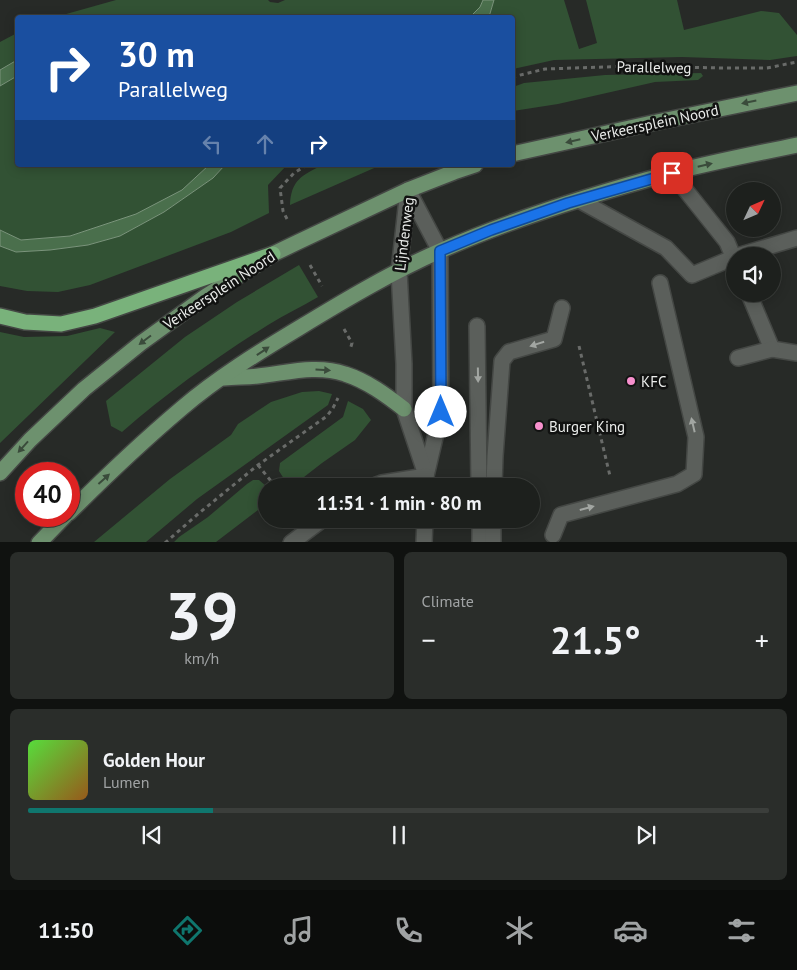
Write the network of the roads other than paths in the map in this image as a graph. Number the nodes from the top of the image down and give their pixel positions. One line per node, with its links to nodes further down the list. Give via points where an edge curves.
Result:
1 (797, 92): 3 (main road, Verkeersplein Noord, one-way to 3)
2 (797, 145): 5 (main road, one-way to 2)
3 (515, 153)
4 (469, 167): 6 (main road, Verkeersplein Noord)
5 (672, 173): 7 (main road); 9 (street)
6 (408, 190): 11 (street, Lijndenweg); 12 (main road, Verkeersplein Noord); 14 (street, Lijndenweg)
7 (579, 200): 11 (main road); 13 (street, via 666,248 692,275)
8 (797, 238): 10 (street)
9 (730, 247)
10 (769, 247)
11 (440, 251): 14 (main road); 27 (street, Lijndenweg, via 441,412)
12 (273, 254): 18 (highway, via 95,316 61,324 25,322); 25 (main road, Verkeersplein Noord, one-way to 25, via 206,296 141,343 84,389)
13 (726, 262)
14 (399, 271): 23 (main road, one-way to 14, via 322,314); 24 (street, Lijndenweg)
15 (660, 283): 36 (street, one-way to 15, via 561,515 677,484 694,474 696,436)
16 (752, 302): 20 (street)
17 (562, 308): 29 (street, one-way to 29, via 554,339 509,352 502,361)
18 (0, 316)
19 (477, 326): 28 (street, one-way to 28)
20 (772, 349): 21 (street); 22 (street)
21 (797, 353)
22 (738, 358)
23 (222, 378): 24 (main road, one-way to 24, via 308,369 344,373); 30 (main road, one-way to 23, via 183,407)
24 (404, 409): 26 (street, Lijndenweg)
25 (0, 473)
26 (425, 478)
27 (427, 478)
28 (479, 478)
29 (494, 478)
30 (80, 502)
31 (55, 527): 37 (main road)
32 (310, 528): 38 (street)
33 (425, 528): 39 (street)
34 (480, 528): 40 (street)
35 (493, 528): 41 (street)
36 (554, 535)
37 (39, 542)
38 (291, 542)
39 (424, 542)
40 (480, 542)
41 (493, 542)

